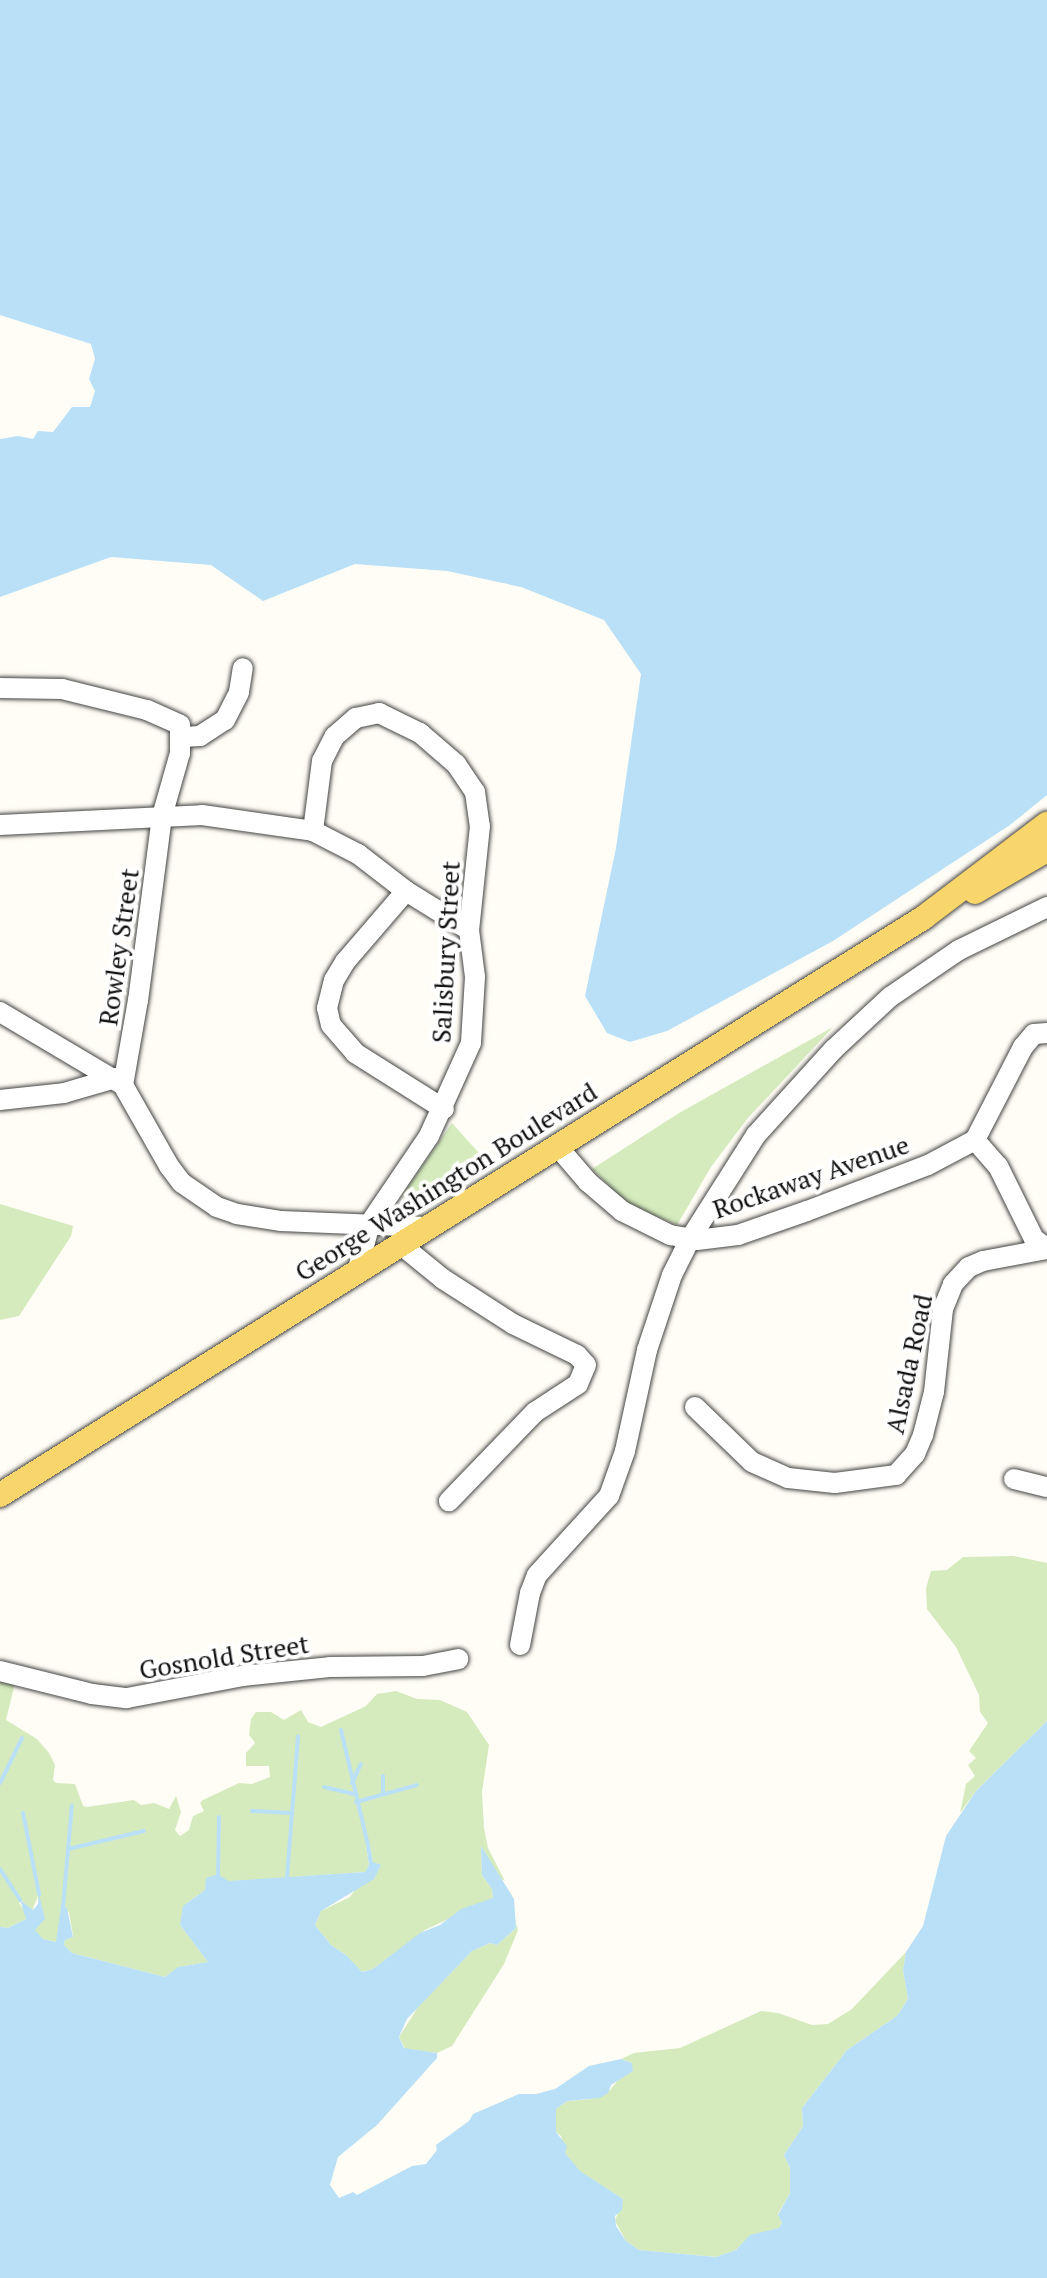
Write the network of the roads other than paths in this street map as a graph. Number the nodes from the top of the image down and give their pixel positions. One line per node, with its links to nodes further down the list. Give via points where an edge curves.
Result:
1 (243, 668): 3 (street, via 239,692 225,720 200,736)
2 (0, 688): 3 (street, via 62,689 147,710 180,725)
3 (183, 737): 4 (street, Rowley Street)
4 (162, 816): 6 (street); 7 (street, via 240,818); 15 (street, Rowley Street, via 137,1012)
5 (1047, 824): 11 (main road, George Washington Boulevard)
6 (0, 825)
7 (313, 831): 9 (street, via 358,854); 12 (street, Salisbury Street, via 322,761 335,736 356,718 379,713 397,719 456,764 475,792 480,826)
8 (1047, 850): 11 (main road, George Washington Boulevard)
9 (406, 891): 12 (street); 17 (street, via 345,962 327,1008 331,1025 355,1053)
10 (1047, 907): 22 (street, via 959,950 910,981 856,1026 756,1135)
11 (923, 918): 19 (main road, George Washington Boulevard)
12 (469, 930): 17 (street, Salisbury Street, via 475,977 471,1043)
13 (0, 1012): 15 (street)
14 (1047, 1033): 18 (street, via 1034,1034 1023,1047)
15 (119, 1082): 16 (street); 20 (street, via 169,1166 199,1197 227,1211 260,1218)
16 (0, 1100)
17 (444, 1109): 20 (street, Salisbury Street, via 412,1166)
18 (975, 1140): 22 (street, Rockaway Avenue, via 928,1165 738,1235); 24 (street, via 998,1166 1034,1239)
19 (558, 1147): 21 (main road, George Washington Boulevard); 22 (street, Rockaway Avenue, via 622,1211 642,1224)
20 (370, 1223): 21 (street); 25 (street, Salisbury Street)
21 (427, 1227): 23 (main road, George Washington Boulevard)
22 (690, 1239): 31 (street, via 647,1350 625,1451 605,1503 537,1575)
23 (400, 1244): 25 (main road, George Washington Boulevard); 30 (street, via 443,1279 586,1365 578,1384 535,1412)
24 (1047, 1248): 26 (street, Alsada Road, via 983,1261 960,1274 943,1309 934,1392 919,1445 896,1475 869,1481 800,1482 763,1468)
25 (358, 1269): 29 (main road, George Washington Boulevard)
26 (695, 1407)
27 (1014, 1479): 28 (street)
28 (1047, 1487)
29 (0, 1495)
30 (449, 1501)
31 (520, 1645)
32 (458, 1659): 33 (street, Gosnold Street, via 423,1666 330,1667 242,1676 127,1698)
33 (0, 1671)

